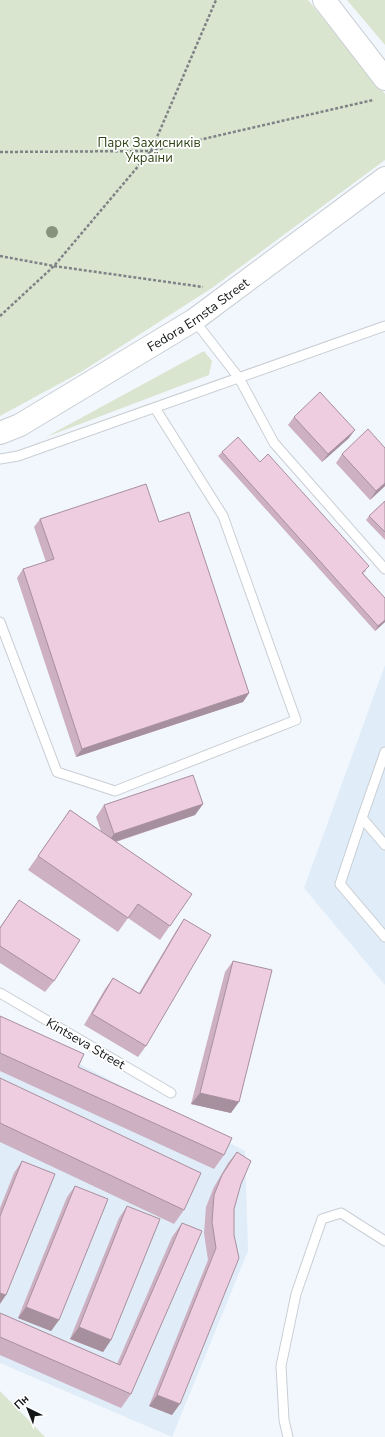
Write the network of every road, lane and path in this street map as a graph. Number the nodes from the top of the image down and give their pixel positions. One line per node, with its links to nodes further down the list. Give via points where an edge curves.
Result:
1 (216, 0): 5 (path)
2 (324, 0): 3 (main road)
3 (385, 79)
4 (373, 100): 5 (path)
5 (151, 151): 6 (path); 9 (path)
6 (0, 152)
7 (385, 178): 12 (main road, Fedora Ernsta Street)
8 (0, 256): 9 (path)
9 (54, 266): 10 (path); 11 (path)
10 (204, 287)
11 (0, 316)
12 (194, 320): 14 (lane); 16 (main road, Fedora Ernsta Street, via 20,425)
13 (385, 326): 14 (lane)
14 (239, 378): 15 (lane); 18 (lane, via 274,443)
15 (155, 408): 17 (lane, via 18,456); 19 (lane, via 223,516 296,720 116,790 57,772)
16 (0, 433)
17 (0, 458)
18 (385, 569)
19 (0, 622)
20 (385, 753): 21 (lane)
21 (362, 818): 22 (lane); 23 (lane, via 340,884)
22 (385, 845)
23 (385, 937)
24 (0, 993): 25 (lane, Kintseva Street)
25 (171, 1093)
26 (385, 1241): 27 (lane, via 341,1213 322,1219 296,1294 281,1366 284,1420)
27 (288, 1437)

